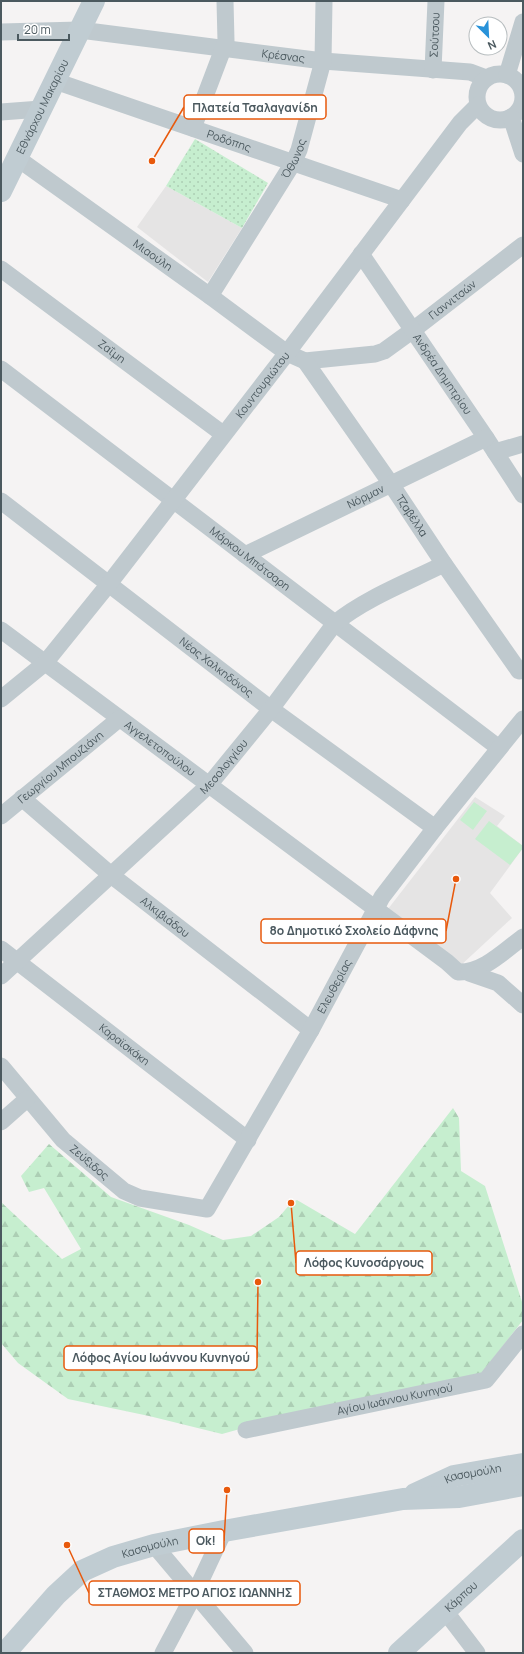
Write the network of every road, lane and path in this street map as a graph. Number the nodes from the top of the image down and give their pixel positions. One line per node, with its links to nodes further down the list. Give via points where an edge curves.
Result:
1 (94, 1): 6 (main road, Εθνάρχου Μακαρίου)
2 (225, 1): 8 (street, via 226,41)
3 (324, 1): 9 (street, Όθωνος)
4 (436, 1): 10 (street, Σούτσου)
5 (523, 22): 11 (street)
6 (80, 30): 7 (street, Κρέσνας); 8 (street, Κρέσνας); 13 (main road, Εθνάρχου Μακαρίου)
7 (1, 32)
8 (223, 49): 9 (street, Κρέσνας); 18 (street)
9 (322, 61): 10 (street, Κρέσνας); 20 (street, Όθωνος)
10 (433, 70): 12 (street, Κρέσνας, via 470,72)
11 (507, 75): 12 (street, via 496,74); 16 (street, via 515,79 520,87 522,96)
12 (486, 78): 14 (street, via 477,95)
13 (55, 81): 15 (main road, Εθνάρχου Μακαρίου); 18 (street, Ροδόπης)
14 (478, 105): 16 (street, via 492,118 501,119); 23 (street, Κουντουριώτου, via 460,123)
15 (42, 108): 17 (street); 21 (main road, Εθνάρχου Μακαρίου)
16 (518, 109): 19 (street)
17 (1, 112)
18 (193, 128): 20 (street, Ροδόπης)
19 (523, 154)
20 (293, 164): 23 (street, Ροδόπης); 27 (street, Όθωνος)
21 (10, 166): 22 (main road, Εθνάρχου Μακαρίου); 27 (street, Μιαούλη)
22 (1, 191)
23 (402, 200): 25 (street, Κουντουριώτου)
24 (523, 245): 28 (street, Γιαννιτσών)
25 (361, 254): 28 (street, Ανδρέα Δημητρίου); 29 (street, Κουντουριώτου)
26 (1, 269): 32 (street, Ζαΐμη)
27 (210, 296): 29 (street, Μιαούλη)
28 (413, 330): 30 (street, Γιαννιτσών, via 384,351 375,354); 34 (street, Ανδρέα Δημητρίου)
29 (287, 354): 30 (street, Γιαννιτσών); 32 (street, Κουντουριώτου)
30 (305, 361): 35 (street, Τζαβέλλα)
31 (1, 369): 37 (street, Μάρκου Μπότσαρη)
32 (223, 434): 37 (street, Κουντουριώτου)
33 (523, 444): 34 (street, Νόρμαν)
34 (491, 445): 35 (street, Νόρμαν); 36 (street, Ανδρέα Δημητρίου)
35 (391, 484): 39 (street, Νόρμαν); 40 (street, Τζαβέλλα)
36 (523, 495)
37 (173, 500): 39 (street, Μάρκου Μπότσαρη); 41 (street, Κουντουριώτου)
38 (1, 501): 41 (street, Νέας Χαλκηδόνος)
39 (245, 555): 42 (street, Μάρκου Μπότσαρη)
40 (444, 564): 42 (street, Μεσολογγίου, via 361,606); 45 (street, Τζαβέλλα)
41 (108, 585): 44 (street, Κουντουριώτου); 47 (street, Νέας Χαλκηδόνος)
42 (335, 623): 47 (street, Μεσολογγίου); 50 (street, Μάρκου Μπότσαρη)
43 (1, 630): 44 (street, Αγγελετοπούλου)
44 (45, 663): 46 (street, Κουντουριώτου); 48 (street, Αγγελετοπούλου)
45 (519, 670)
46 (1, 700)
47 (271, 708): 51 (street, Μεσολογγίου); 54 (street, Νέας Χαλκηδόνος)
48 (120, 719): 51 (street, Αγγελετοπούλου); 52 (street, Γεωργίου Μπουζιάνη)
49 (523, 719): 50 (street, Ελευθερίας)
50 (499, 748): 54 (street, Ελευθερίας)
51 (209, 785): 55 (street, Μεσολογγίου); 56 (street, Αγγελετοπούλου)
52 (22, 798): 53 (street, Γεωργίου Μπουζιάνη); 55 (street, Αλκιβιάδου)
53 (1, 816)
54 (435, 828): 56 (street, Ελευθερίας, via 382,897)
55 (111, 875): 59 (street, Μεσολογγίου); 63 (street, Αλκιβιάδου)
56 (375, 910): 60 (street, Αγγελετοπούλου, via 458,972); 63 (street, Ελευθερίας)
57 (523, 937): 60 (street)
58 (1, 948): 59 (street, Καραϊσκάκη)
59 (17, 961): 61 (street, Μεσολογγίου); 67 (street, Καραϊσκάκη)
60 (469, 973): 62 (street, Αγγελετοπούλου, via 498,983)
61 (1, 976)
62 (523, 1005)
63 (311, 1030): 67 (street, Ελευθερίας)
64 (1, 1066): 65 (street, Ζεύξιδος)
65 (27, 1099): 66 (street); 68 (street, Ζεύξιδος, via 63,1140 124,1191 140,1198)
66 (1, 1122)
67 (248, 1140): 68 (street, Ελευθερίας)
68 (207, 1209)
69 (523, 1334): 70 (street, Αγίου Ιωάννου Κυνηγού, via 486,1380)
70 (246, 1430)
71 (523, 1464): 73 (main road, Κασομούλη, via 454,1476)
72 (519, 1483): 73 (main road, Κασομούλη, via 459,1497)
73 (403, 1499): 74 (main road, Κασομούλη)
74 (224, 1531): 76 (main road, Κασομούλη); 77 (street)
75 (523, 1540): 78 (main road, Κάρπου)
76 (154, 1545): 77 (street); 79 (main road, Κασομούλη, via 113,1556 82,1571 56,1595)
77 (195, 1594): 80 (street); 81 (street)
78 (445, 1611): 82 (main road, Κάρπου); 83 (street)
79 (5, 1653)
80 (163, 1653)
81 (246, 1653)
82 (399, 1653)
83 (477, 1653)

